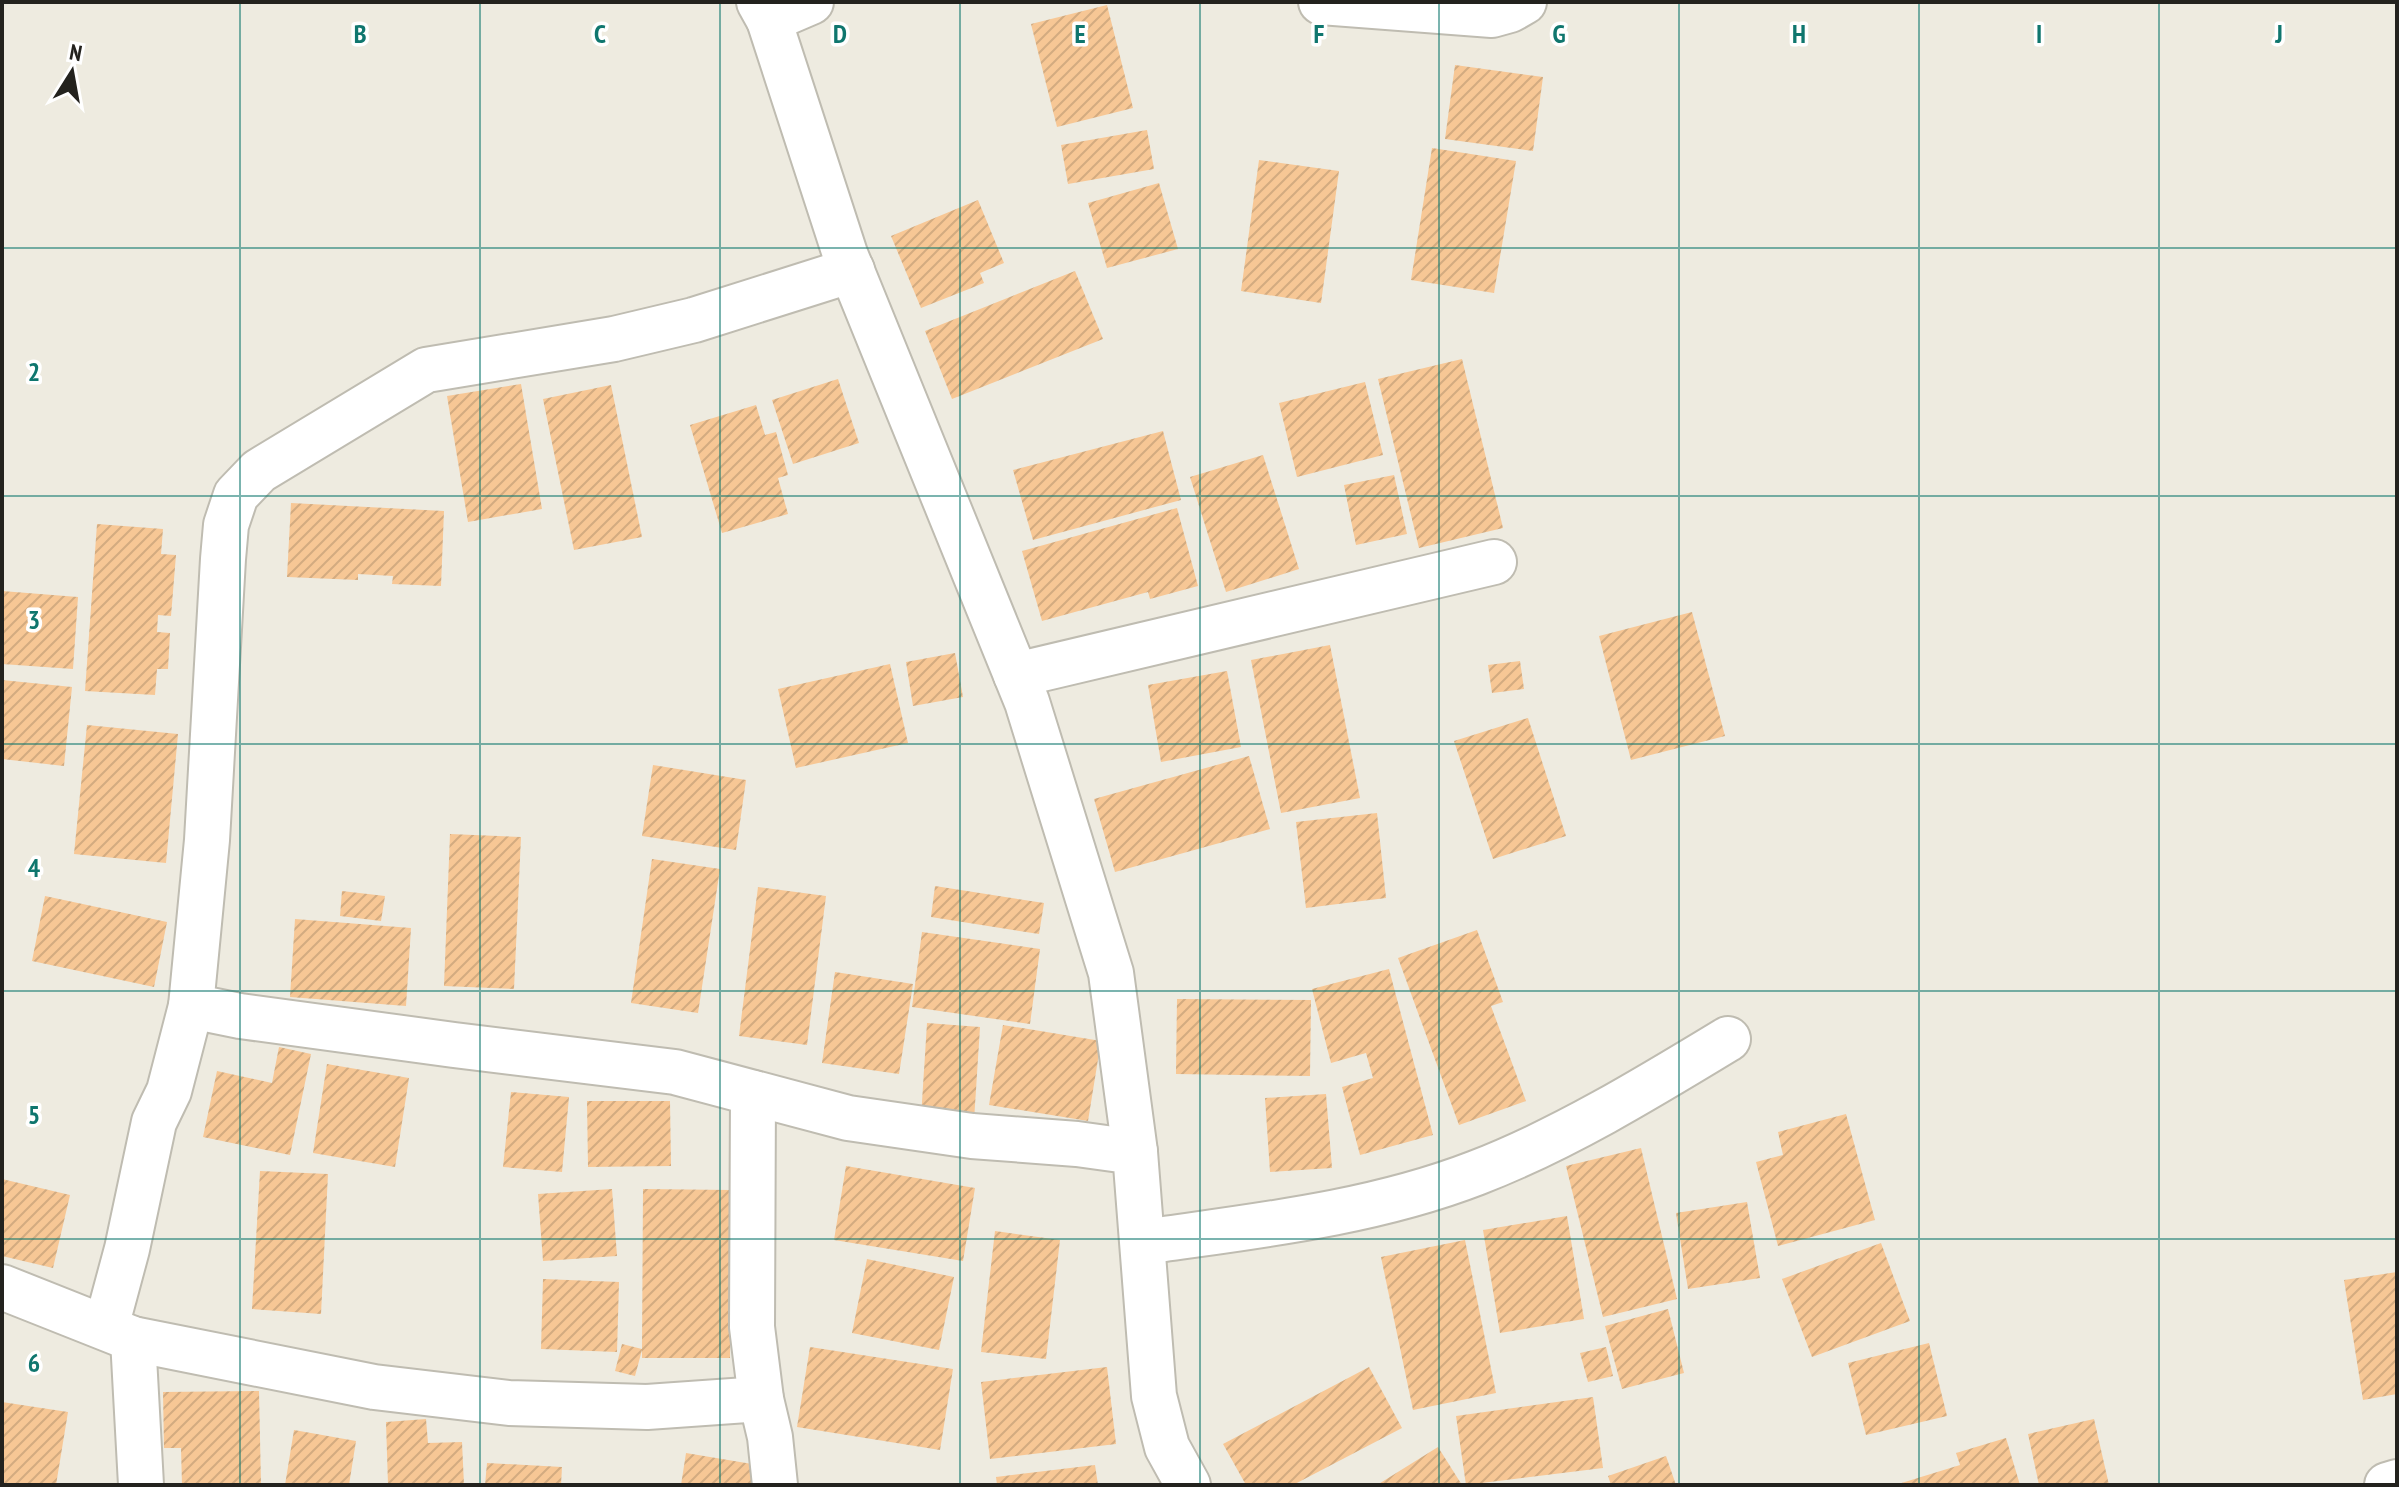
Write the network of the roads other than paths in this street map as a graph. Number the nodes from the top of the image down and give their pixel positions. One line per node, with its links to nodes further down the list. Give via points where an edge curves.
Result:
1 (811, 2): 4 (street)
2 (1321, 2): 3 (street, via 1492,15)
3 (1524, 2)
4 (764, 11): 5 (street)
5 (852, 270): 7 (street); 8 (street, via 681,324 426,370 259,471 236,495 223,559 207,840)
6 (1494, 562): 7 (street)
7 (1016, 675): 11 (street, via 1111,973)
8 (191, 1006): 10 (street, via 675,1072); 14 (street, via 169,1091 154,1122 127,1249)
9 (1728, 1039): 12 (street, via 1632,1096 1476,1173 1363,1206)
10 (753, 1093): 11 (street, via 848,1118); 15 (street, via 752,1327)
11 (1135, 1152): 12 (street)
12 (1143, 1242): 19 (street, via 1154,1396 1167,1447)
13 (2, 1287): 14 (street)
14 (120, 1333): 15 (street, via 374,1387 509,1403 647,1407); 17 (street)
15 (761, 1399): 18 (street)
16 (2397, 1482): 20 (street)
17 (141, 1485)
18 (775, 1485)
19 (1188, 1485)
20 (2387, 1485)

